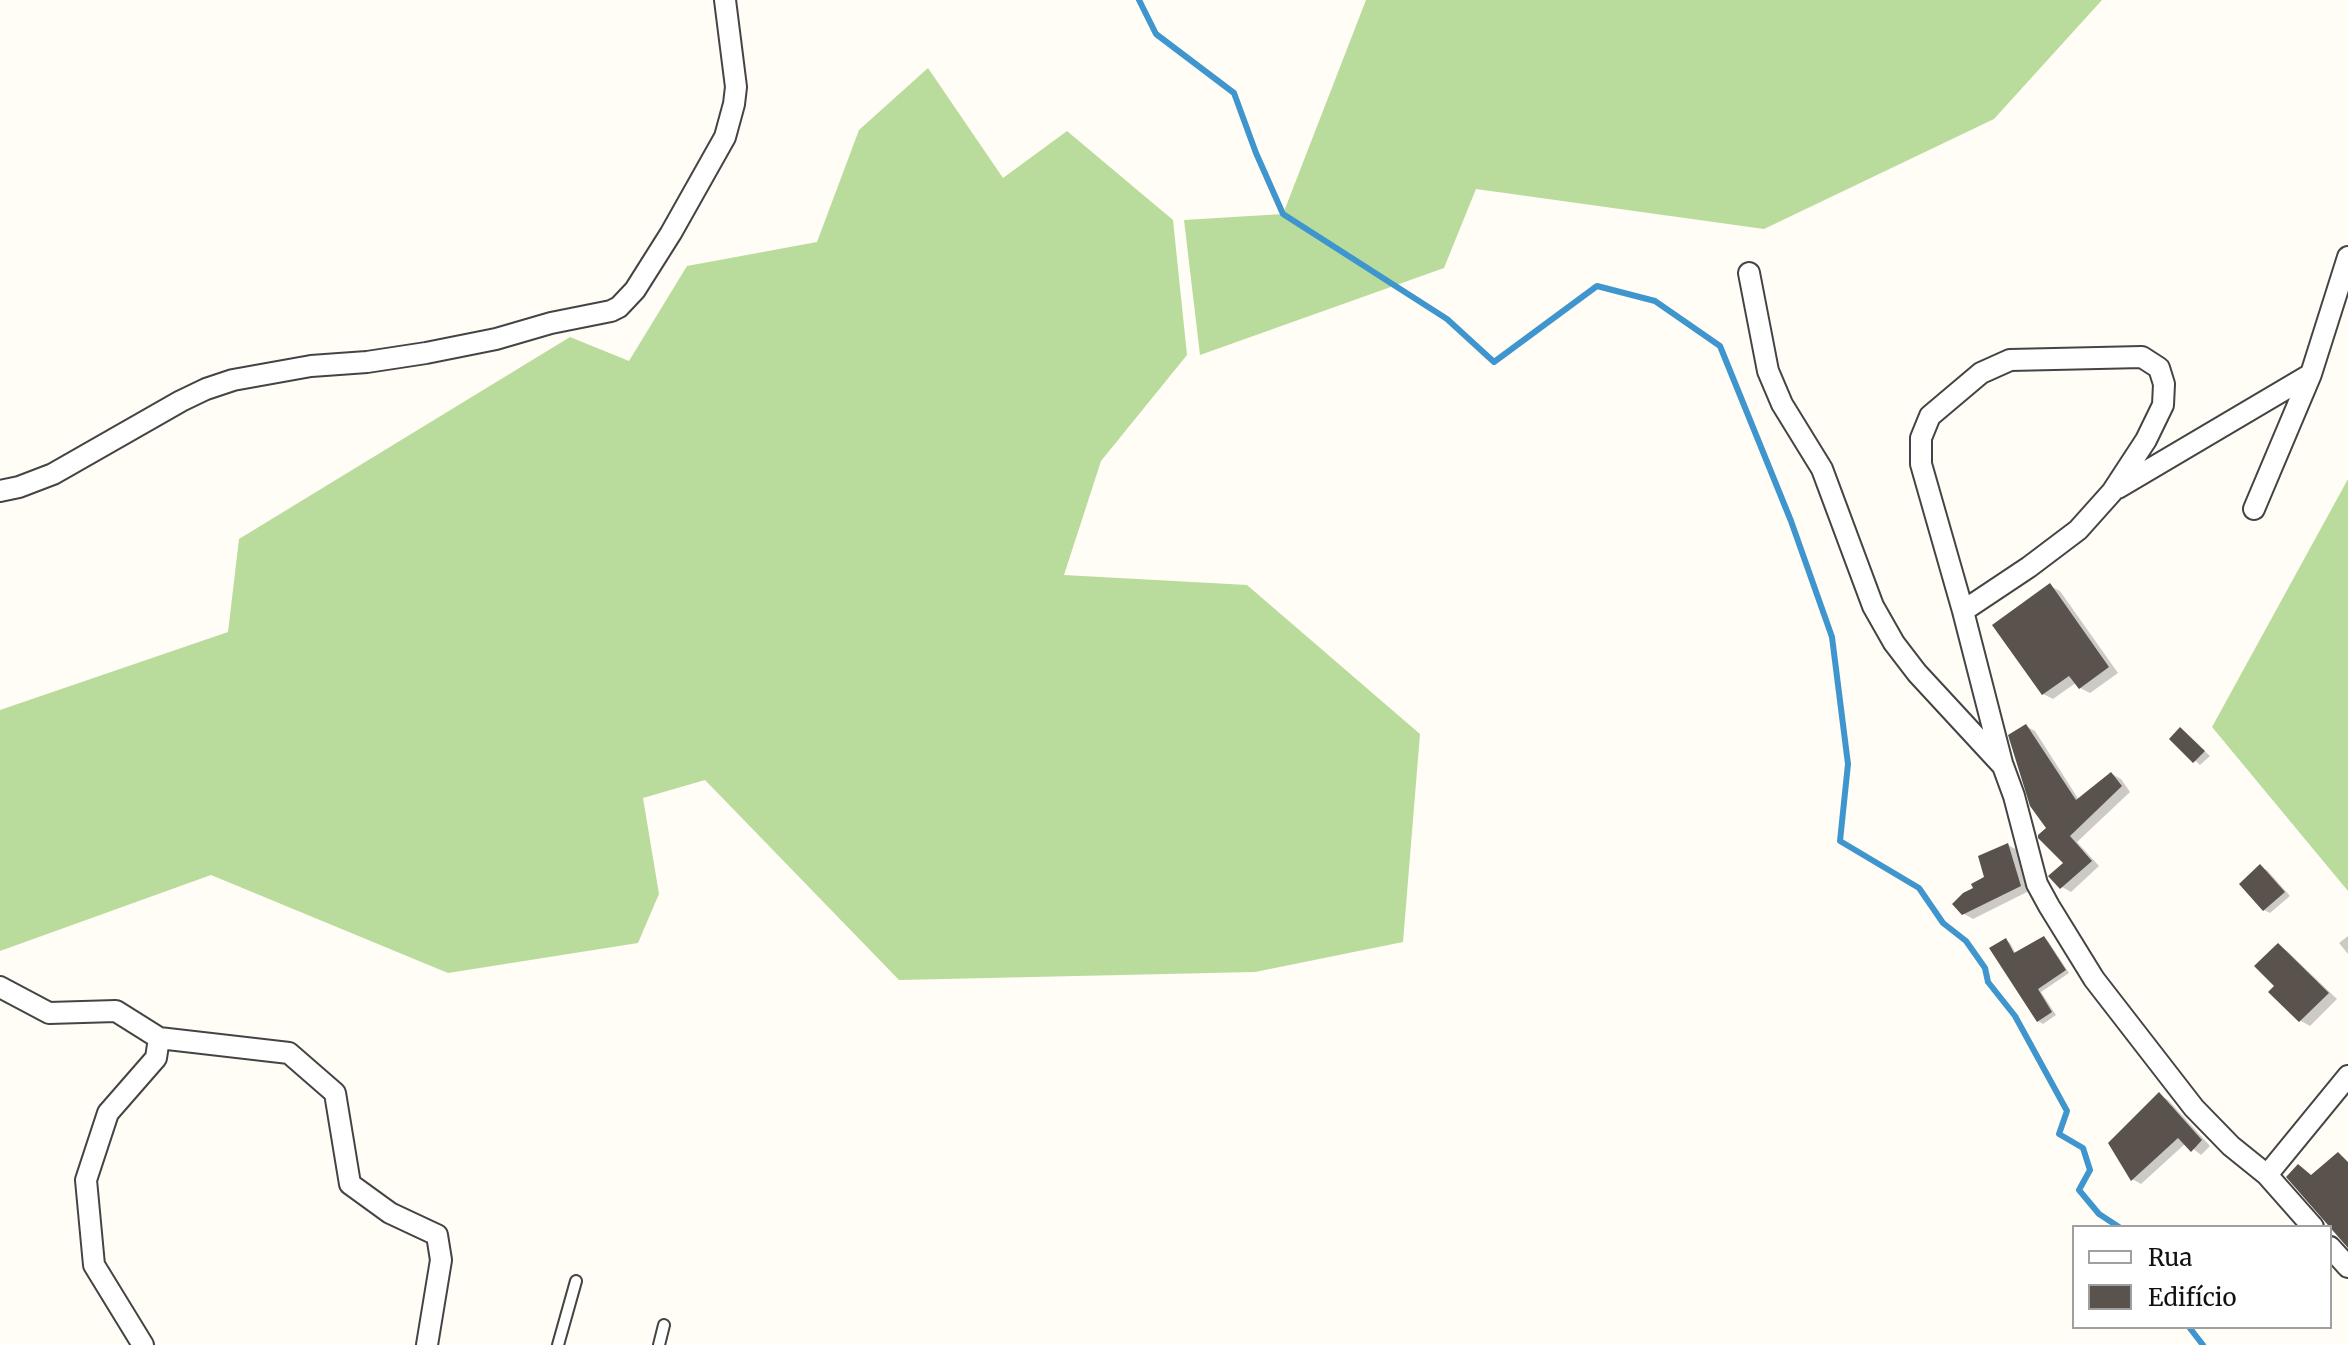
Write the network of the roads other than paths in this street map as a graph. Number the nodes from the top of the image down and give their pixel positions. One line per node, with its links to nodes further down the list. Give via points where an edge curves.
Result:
1 (725, 0): 5 (street, via 736,87 725,137 671,233 619,307 426,353 233,380 181,401 53,474)
2 (2348, 257): 4 (street)
3 (1749, 273): 9 (street, via 1768,371 1822,469 1873,606 1917,673)
4 (2311, 374): 6 (street); 7 (street)
5 (0, 491)
6 (2112, 492): 8 (street, via 2078,530); 8 (street, via 2163,405 2159,368 2142,357 2010,360 1981,373 1930,416 1921,438 1921,464)
7 (2254, 509)
8 (1963, 611): 9 (street)
9 (2003, 766): 13 (street, via 2037,884 2094,979 2194,1108)
10 (0, 987): 11 (street, via 49,1013 116,1011)
11 (159, 1038): 19 (street, via 156,1058 108,1113 86,1180 94,1265); 20 (street, via 289,1053 335,1093 350,1184 390,1213 437,1235 441,1260)
12 (2348, 1076): 13 (street)
13 (2267, 1175): 14 (street)
14 (2311, 1225)
15 (2332, 1249): 16 (street)
16 (2348, 1267)
17 (576, 1281): 21 (lane)
18 (664, 1325): 22 (lane)
19 (143, 1345)
20 (427, 1345)
21 (558, 1345)
22 (659, 1345)

